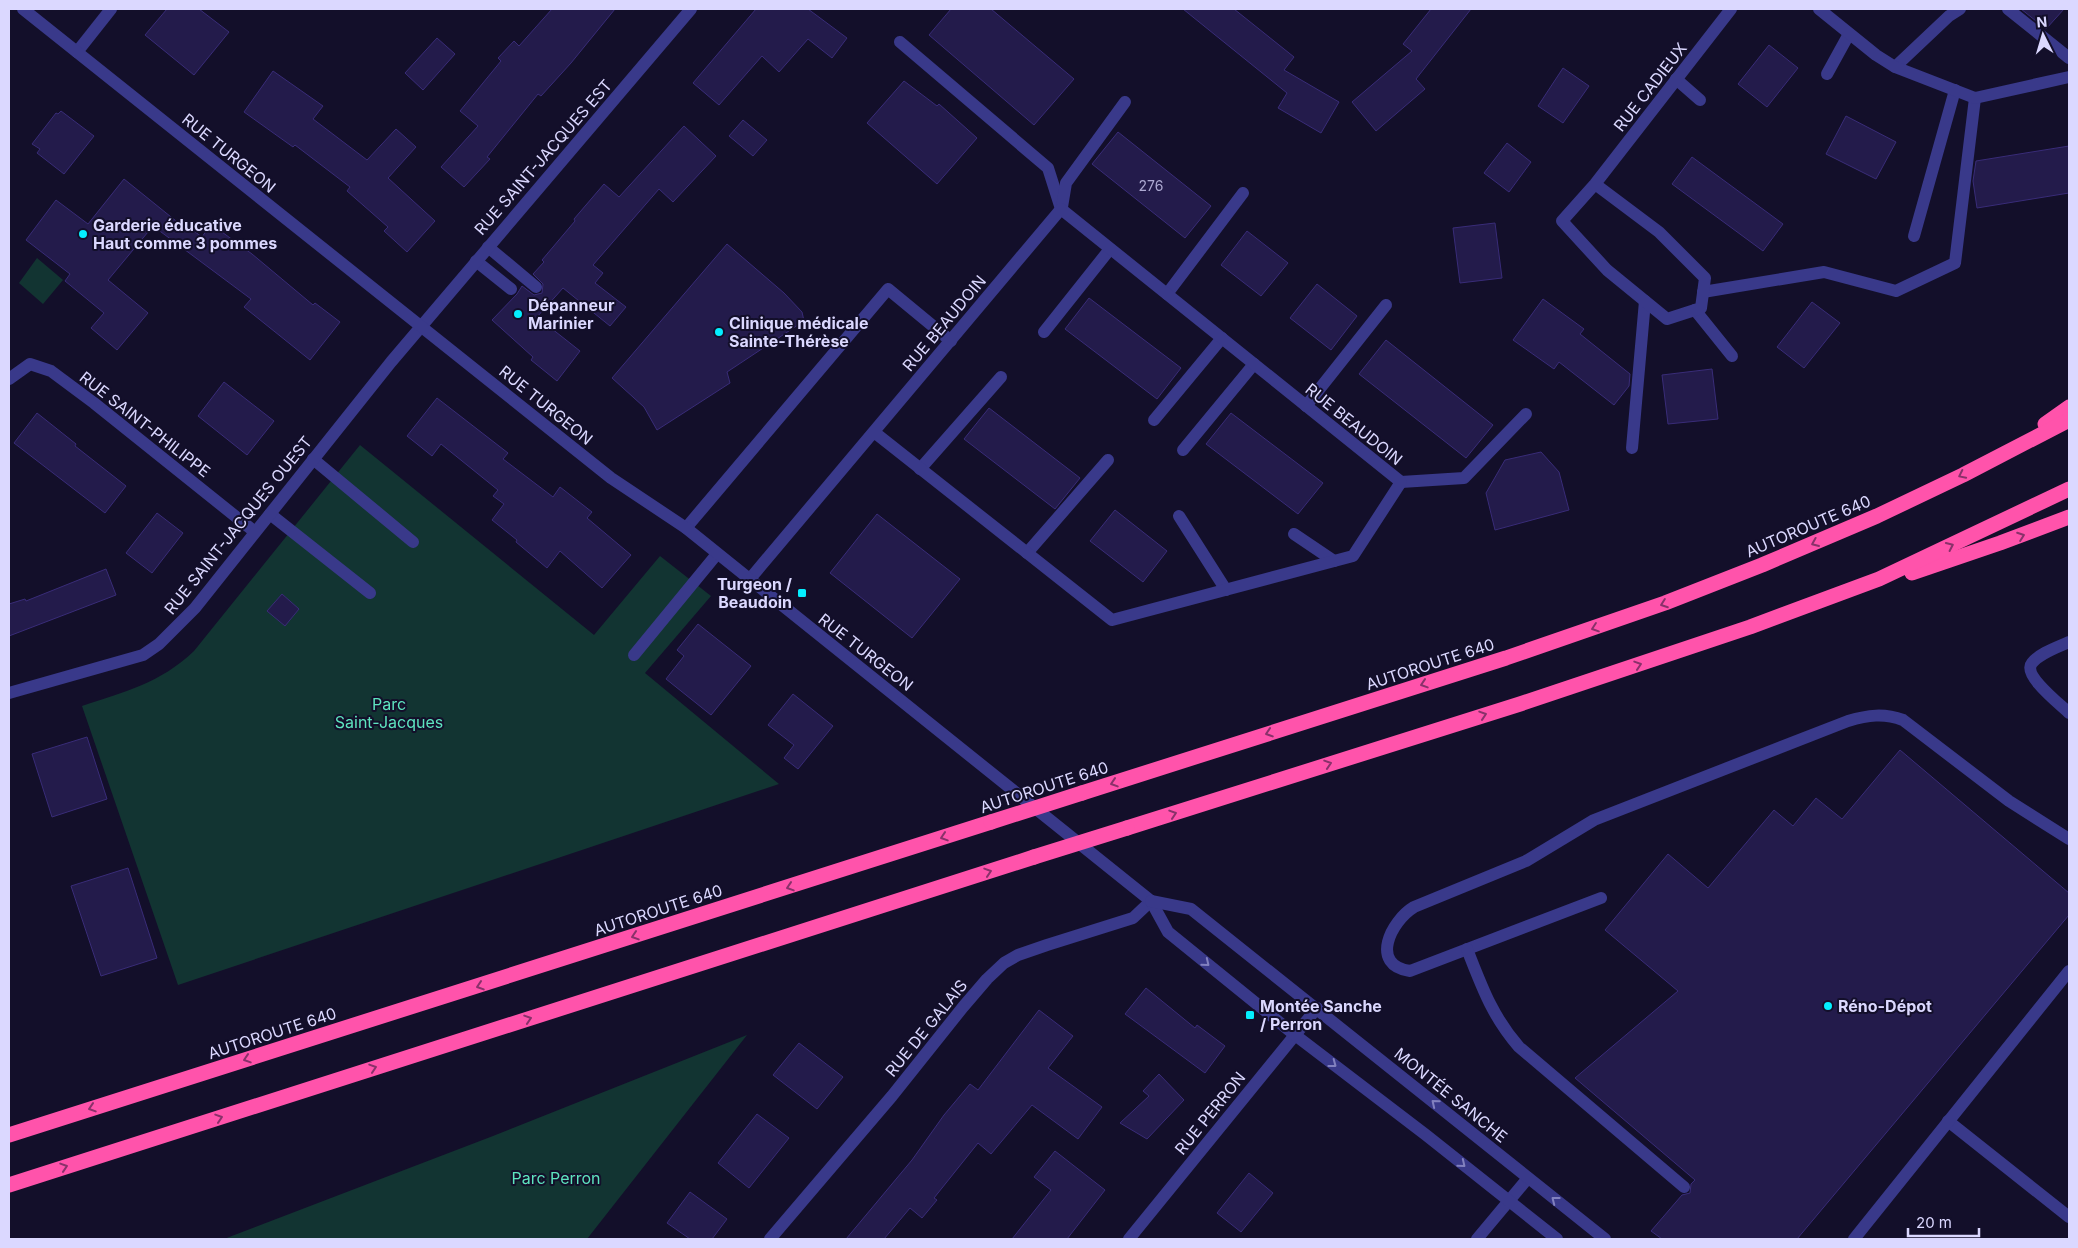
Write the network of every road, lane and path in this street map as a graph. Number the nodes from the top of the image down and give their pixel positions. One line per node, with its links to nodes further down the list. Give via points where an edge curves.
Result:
1 (23, 9): 10 (street, RUE TURGEON)
2 (112, 9): 10 (street)
3 (691, 9): 24 (street, RUE SAINT-JACQUES EST)
4 (1731, 9): 15 (street, RUE CADIEUX)
5 (1819, 9): 8 (street)
6 (1960, 9): 12 (street)
7 (2008, 9): 11 (street)
8 (1849, 34): 12 (street); 13 (street)
9 (900, 42): 22 (street, via 1048,168)
10 (77, 52): 34 (street, RUE TURGEON)
11 (2069, 58)
12 (1895, 66): 16 (street)
13 (1827, 74)
14 (2069, 77): 17 (street)
15 (1676, 79): 18 (street); 20 (street, RUE CADIEUX)
16 (1955, 90): 17 (street); 23 (street)
17 (1975, 98): 29 (street, via 1955,263 1896,291 1824,272)
18 (1700, 100)
19 (1125, 102): 22 (street, via 1066,183)
20 (1595, 184): 29 (street, via 1659,232 1702,274 1705,278); 31 (street, RUE CADIEUX, via 1562,221 1606,270)
21 (1243, 193): 30 (street)
22 (1061, 209): 25 (street, RUE BEAUDOIN); 37 (street, RUE BEAUDOIN)
23 (1914, 236)
24 (488, 247): 26 (street, RUE SAINT-JACQUES EST); 27 (street)
25 (1110, 249): 30 (street, RUE BEAUDOIN); 35 (street)
26 (476, 261): 28 (street); 34 (street, RUE SAINT-JACQUES EST)
27 (536, 287)
28 (511, 289)
29 (1703, 292): 33 (street, via 1701,308)
30 (1167, 294): 36 (street, RUE BEAUDOIN)
31 (1645, 301): 33 (street, RUE CADIEUX, via 1667,319); 48 (street)
32 (1386, 305): 42 (street)
33 (1695, 310): 38 (street)
34 (421, 326): 51 (street, RUE SAINT-JACQUES OUEST); 59 (street, RUE TURGEON, via 611,478)
35 (1044, 332)
36 (1222, 338): 39 (street, RUE BEAUDOIN); 45 (street)
37 (951, 341): 47 (street, RUE BEAUDOIN); 59 (street, via 888,289)
38 (1732, 356)
39 (1254, 364): 42 (street, RUE BEAUDOIN); 49 (street)
40 (1001, 377): 53 (street)
41 (9, 379): 60 (street, RUE SAINT-PHILIPPE, via 30,364 51,370)
42 (1306, 406): 54 (street, RUE BEAUDOIN)
43 (2069, 407): 50 (highway)
44 (1526, 414): 54 (street, via 1464,478)
45 (1154, 420)
46 (2069, 420): 50 (highway, AUTOROUTE 640)
47 (874, 432): 53 (street, RUE BEAUDOIN); 66 (street, RUE BEAUDOIN)
48 (1632, 448)
49 (1183, 450)
50 (2006, 453): 83 (highway, AUTOROUTE 640, one-way to 83, bridge, via 1877,516 1665,603 1516,655)
51 (313, 459): 56 (street, RUE SAINT-JACQUES OUEST); 62 (street)
52 (1108, 460): 63 (street)
53 (920, 469): 63 (street, RUE BEAUDOIN)
54 (1401, 482): 65 (street, RUE BEAUDOIN, via 1352,556)
55 (2069, 489): 69 (highway, one-way to 55, via 1928,557)
56 (270, 514): 60 (street, RUE SAINT-JACQUES OUEST); 68 (street)
57 (1179, 516): 67 (street)
58 (2069, 516): 69 (highway, one-way to 58, via 1970,554)
59 (686, 528): 64 (street, RUE TURGEON)
60 (255, 532): 72 (street, RUE SAINT-JACQUES OUEST, via 195,608 159,644 143,654)
61 (1294, 534): 65 (street)
62 (414, 542)
63 (1027, 553): 67 (street, RUE BEAUDOIN, via 1112,620)
64 (717, 554): 66 (street, RUE TURGEON); 71 (street)
65 (1334, 561): 67 (street, RUE BEAUDOIN)
66 (749, 580): 74 (street, RUE TURGEON)
67 (1226, 590)
68 (370, 593)
69 (1841, 593): 85 (highway, one-way to 69, bridge, via 1615,672)
70 (2069, 642): 73 (street, via 2035,660 2029,669 2036,681)
71 (634, 655)
72 (9, 693)
73 (2069, 712)
74 (1052, 822): 77 (street, MONTÉE SANCHE)
75 (2069, 839): 78 (street, via 2009,801 1903,720 1890,715 1865,716 1594,820 1526,860 1414,906 1396,922 1388,941 1390,960 1401,970 1410,971)
76 (1601, 898): 78 (street)
77 (1151, 901): 80 (street, MONTÉE SANCHE, via 1191,909); 81 (street, MONTÉE SANCHE, one-way to 81, via 1168,932); 89 (street, RUE DE GALAIS, via 1132,918 1018,955 1004,963 963,1007)
78 (1467, 949): 86 (street, via 1489,1004 1503,1029 1519,1047)
79 (2069, 971): 82 (street)
80 (1317, 1008): 81 (street, RUE PERRON); 84 (street, MONTÉE SANCHE, one-way to 80)
81 (1295, 1035): 87 (street, MONTÉE SANCHE, one-way to 87); 90 (street, RUE PERRON)
82 (1948, 1121): 88 (street); 94 (street)
83 (9, 1135)
84 (1528, 1178): 87 (street); 93 (street, MONTÉE SANCHE, one-way to 84)
85 (9, 1185)
86 (1684, 1187)
87 (1508, 1201): 91 (street); 92 (street, MONTÉE SANCHE)
88 (2069, 1217)
89 (770, 1239)
90 (1129, 1239)
91 (1477, 1239)
92 (1557, 1239)
93 (1605, 1239)
94 (1854, 1239)

